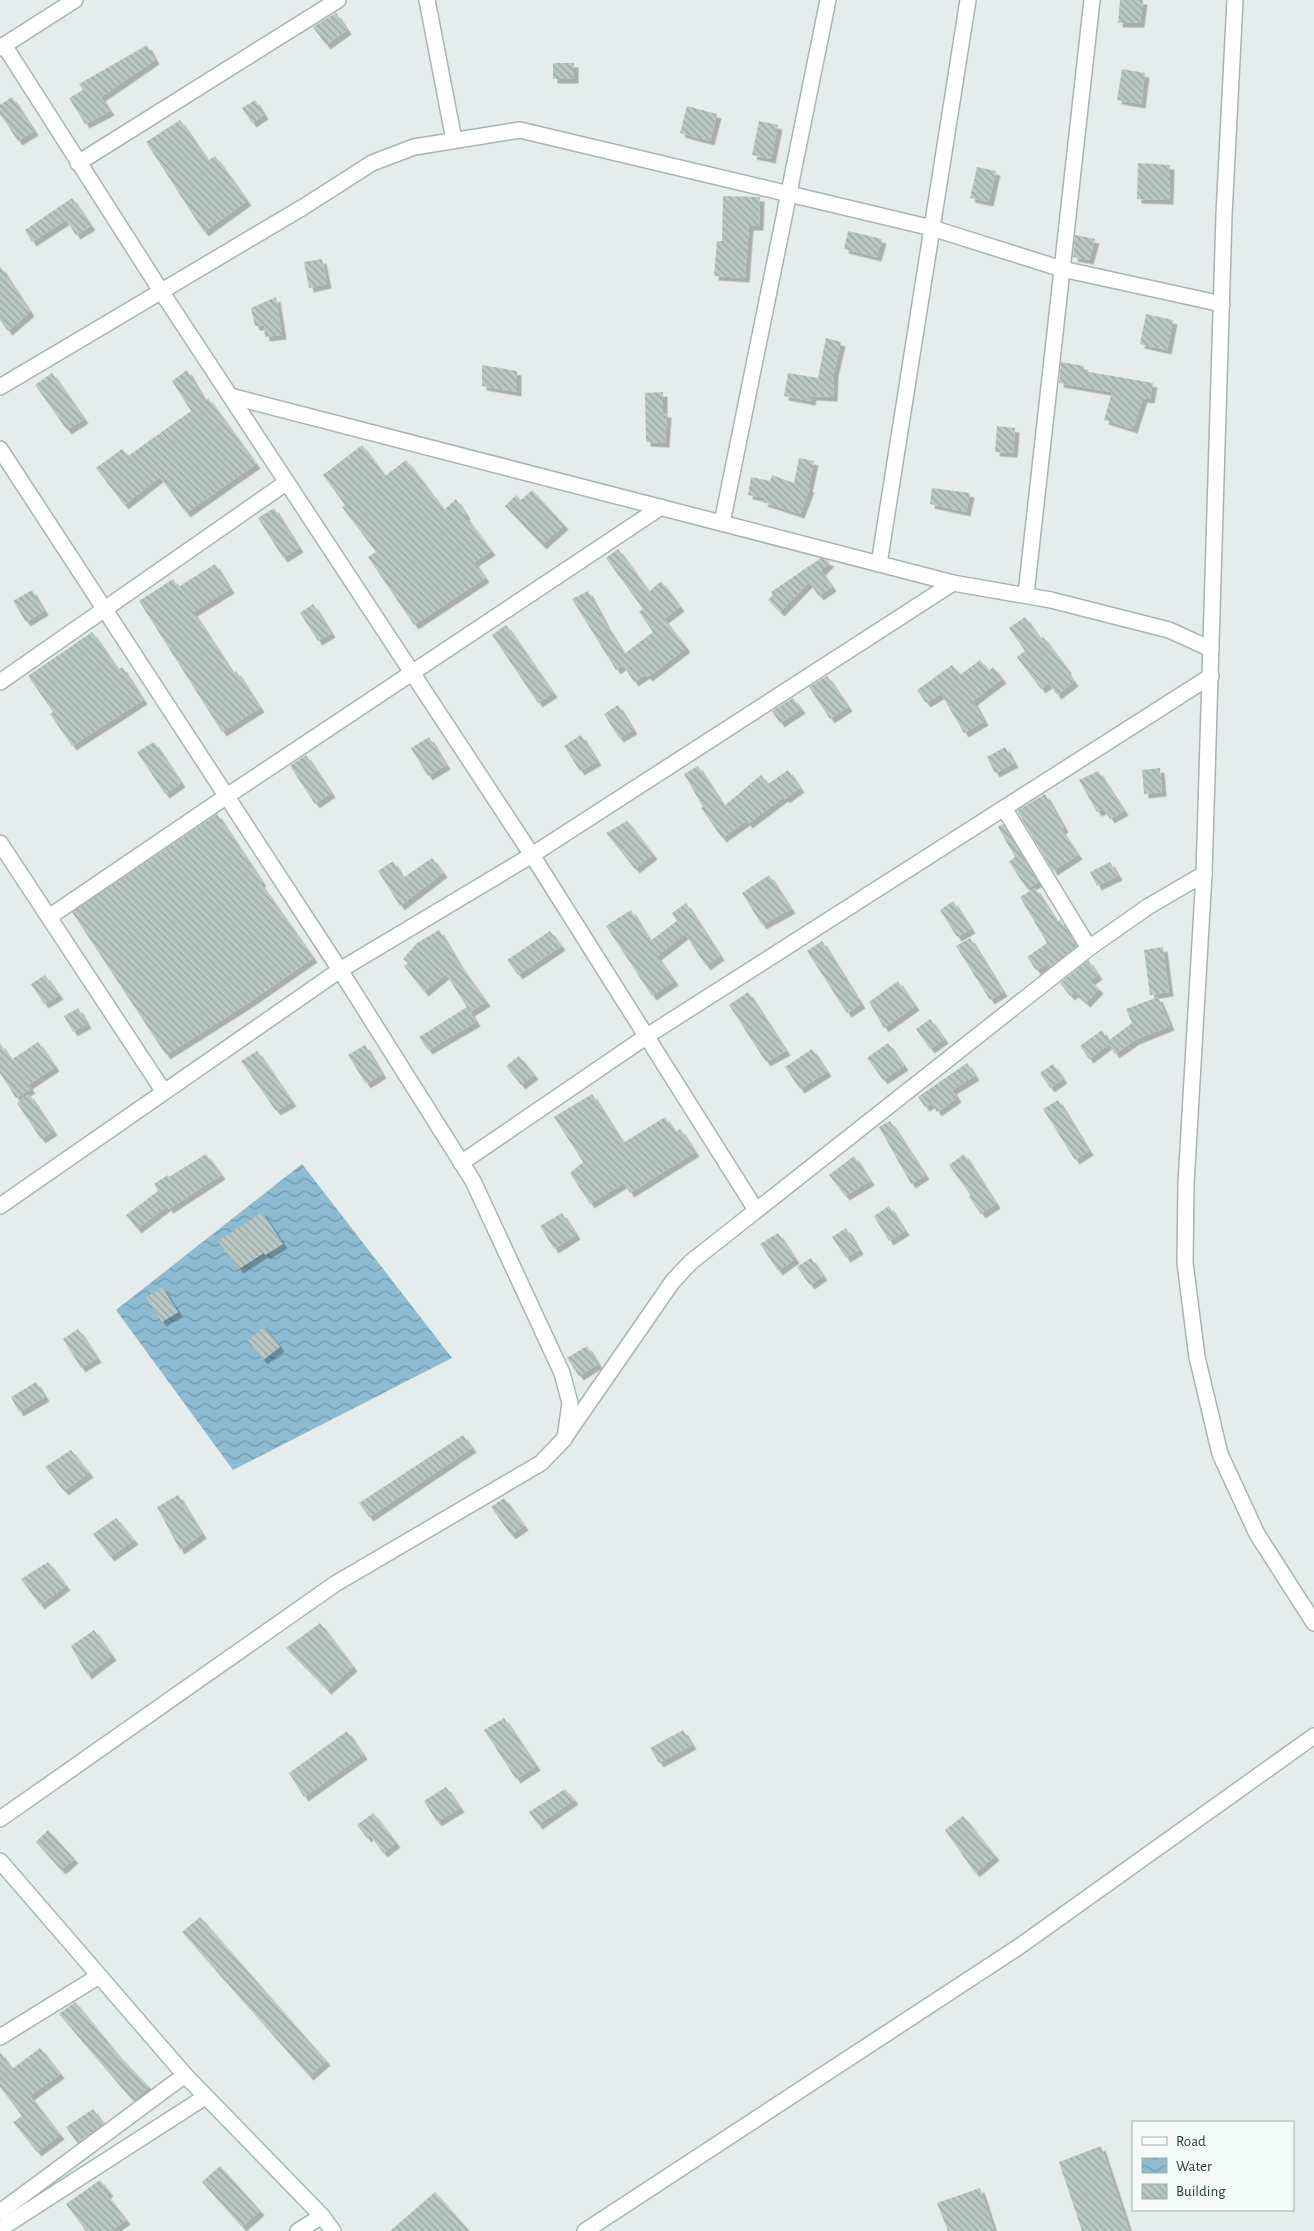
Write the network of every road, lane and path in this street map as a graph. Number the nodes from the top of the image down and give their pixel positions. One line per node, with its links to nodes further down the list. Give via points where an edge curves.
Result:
1 (75, 0): 8 (street)
2 (338, 0): 10 (street)
3 (427, 0): 9 (street)
4 (828, 0): 11 (street)
5 (968, 0): 12 (street)
6 (1092, 0): 13 (street)
7 (1235, 0): 15 (street)
8 (2, 46): 10 (street)
9 (454, 140): 11 (street, via 520,130); 14 (street, via 414,147 372,163)
10 (78, 162): 14 (street)
11 (788, 195): 12 (street); 21 (street)
12 (932, 228): 13 (street); 22 (street)
13 (1062, 269): 15 (street); 24 (street)
14 (161, 291): 16 (street); 17 (street)
15 (1222, 304): 26 (street)
16 (0, 387)
17 (230, 396): 19 (street); 20 (street)
18 (0, 449): 25 (street)
19 (287, 482): 25 (street); 27 (street)
20 (661, 507): 21 (street); 27 (street)
21 (722, 523): 22 (street)
22 (879, 564): 23 (street)
23 (953, 583): 24 (street); 33 (street)
24 (1026, 594): 26 (street, via 1169,630)
25 (105, 609): 29 (street); 30 (street)
26 (1211, 649): 28 (street)
27 (413, 674): 30 (street); 33 (street)
28 (1210, 676): 31 (street); 34 (street)
29 (0, 682)
30 (227, 796): 35 (street); 37 (street)
31 (1004, 808): 36 (street); 38 (street)
32 (0, 843): 35 (street)
33 (532, 855): 37 (street); 38 (street)
34 (1204, 874): 36 (street, via 1149,906); 44 (street, via 1186,1184 1185,1263 1198,1357 1220,1454 1257,1534)
35 (49, 917): 39 (street)
36 (1088, 948): 42 (street)
37 (340, 970): 39 (street); 40 (street)
38 (647, 1036): 40 (street); 42 (street)
39 (164, 1092): 41 (street)
40 (461, 1163): 43 (street, via 473,1181 562,1373 570,1403)
41 (0, 1206)
42 (756, 1210): 43 (street, via 691,1262 673,1281)
43 (565, 1438): 46 (street, via 541,1463 335,1584)
44 (1314, 1623)
45 (1314, 1736): 57 (street, via 1020,1946)
46 (0, 1819)
47 (0, 1862): 48 (street)
48 (99, 1976): 49 (street); 50 (street)
49 (0, 2037)
50 (184, 2075): 51 (street); 52 (street)
51 (205, 2097): 53 (street); 54 (street)
52 (0, 2212)
53 (322, 2216): 55 (street); 56 (street)
54 (0, 2229)
55 (298, 2231)
56 (333, 2231)
57 (585, 2231)

